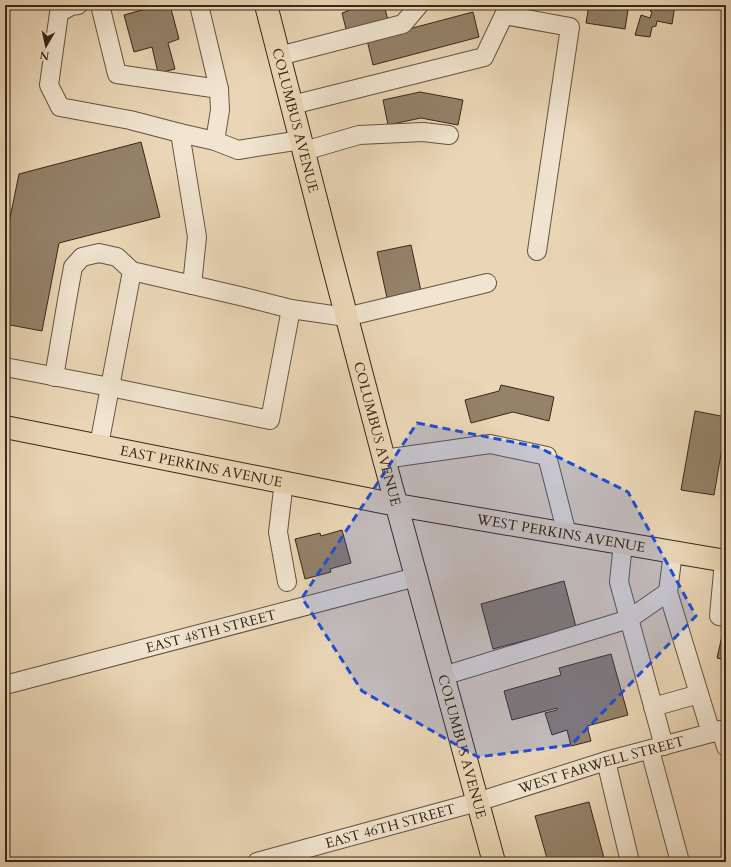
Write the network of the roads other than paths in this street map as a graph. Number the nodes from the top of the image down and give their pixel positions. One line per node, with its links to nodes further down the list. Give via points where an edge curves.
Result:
1 (78, 5): 9 (street, via 59,13 49,85 60,107 130,120)
2 (100, 5): 7 (street, via 117,74)
3 (200, 5): 7 (street)
4 (266, 5): 6 (main road, COLUMBUS AVENUE)
5 (419, 5): 6 (street, via 403,24)
6 (279, 56): 8 (main road, COLUMBUS AVENUE)
7 (219, 89): 11 (street, via 220,110)
8 (292, 105): 12 (main road, COLUMBUS AVENUE); 13 (street, via 484,57 504,15 570,27)
9 (180, 133): 11 (street); 16 (street, via 197,237)
10 (449, 135): 12 (street, via 423,132 359,135)
11 (215, 141): 12 (street, via 238,150)
12 (302, 146): 18 (main road, COLUMBUS AVENUE)
13 (537, 251)
14 (132, 271): 16 (street); 20 (street, via 117,256 99,253 82,257 73,267); 21 (street)
15 (487, 283): 18 (street)
16 (192, 285): 17 (street)
17 (291, 309): 18 (street); 21 (street, via 270,420)
18 (346, 317): 24 (main road, COLUMBUS AVENUE)
19 (5, 367): 20 (street)
20 (54, 377): 21 (street)
21 (110, 387): 23 (street)
22 (5, 427): 23 (main road, EAST PERKINS AVENUE)
23 (99, 445): 25 (main road, EAST PERKINS AVENUE)
24 (384, 459): 26 (main road, COLUMBUS AVENUE); 27 (street, via 490,444 547,456)
25 (284, 482): 26 (main road, EAST PERKINS AVENUE); 32 (street, via 278,532)
26 (397, 505): 27 (main road, WEST PERKINS AVENUE); 31 (main road, COLUMBUS AVENUE)
27 (567, 534): 28 (main road, WEST PERKINS AVENUE)
28 (624, 543): 29 (main road, WEST PERKINS AVENUE); 35 (street, via 619,582)
29 (673, 552): 30 (main road, WEST PERKINS AVENUE); 33 (street)
30 (725, 561): 34 (street, via 719,616)
31 (416, 577): 36 (main road, COLUMBUS AVENUE); 37 (street, EAST 48TH STREET)
32 (287, 582)
33 (668, 592): 35 (street); 38 (street)
34 (726, 617)
35 (629, 619): 36 (street); 39 (street)
36 (443, 676): 43 (main road, COLUMBUS AVENUE)
37 (5, 685)
38 (699, 694): 39 (street); 40 (street)
39 (653, 707): 41 (street)
40 (721, 734): 41 (street, WEST FARWELL STREET)
41 (657, 748): 42 (street, WEST FARWELL STREET); 47 (street)
42 (606, 761): 43 (street, WEST FARWELL STREET); 46 (street)
43 (477, 802): 44 (street, EAST 46TH STREET); 45 (main road, COLUMBUS AVENUE)
44 (257, 862)
45 (494, 862)
46 (630, 862)
47 (680, 862)

